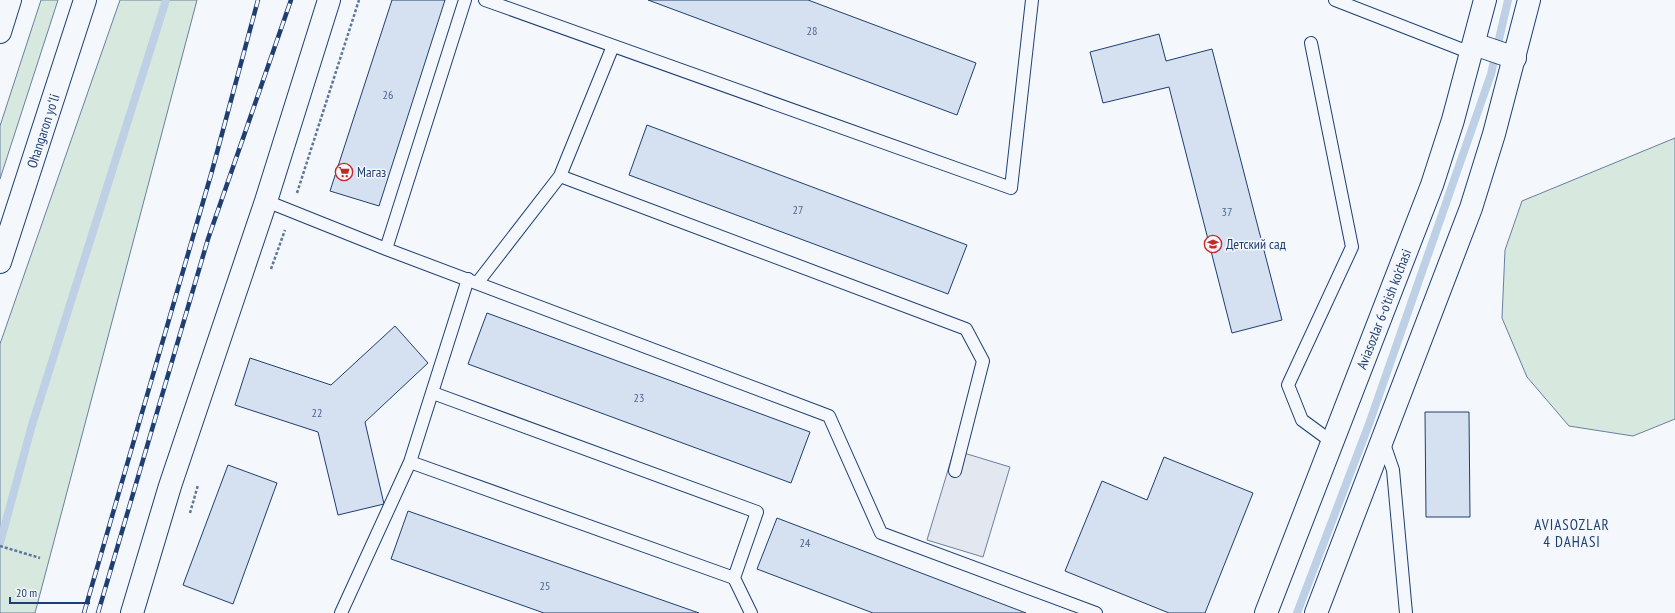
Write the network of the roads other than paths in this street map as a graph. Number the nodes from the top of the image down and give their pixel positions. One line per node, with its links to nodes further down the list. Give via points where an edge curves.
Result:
1 (10, 0): 10 (main road)
2 (85, 0): 18 (main road, Ohangaron yoʻli)
3 (329, 0): 16 (main road)
4 (466, 0): 17 (lane)
5 (485, 0): 12 (lane)
6 (1032, 0): 12 (lane, via 1011,188)
7 (1335, 0): 13 (lane)
8 (1485, 0): 13 (main road, Aviasozlar 6-o'tish ko'chasi)
9 (1529, 0): 14 (main road)
10 (0, 32)
11 (1311, 42): 22 (lane, via 1352,247 1288,385 1302,420)
12 (613, 46): 15 (lane)
13 (1477, 48): 14 (main road); 22 (main road, Aviasozlar 6-o'tish ko'chasi, via 1432,184)
14 (1511, 57): 21 (main road, via 1494,134 1471,208)
15 (560, 176): 19 (lane); 24 (lane, via 966,329 983,361)
16 (266, 201): 17 (lane); 26 (main road, via 170,486)
17 (386, 248): 19 (lane)
18 (0, 262)
19 (473, 281): 20 (lane); 29 (lane, via 829,416 881,533)
20 (433, 394): 23 (lane); 25 (lane, via 757,512)
21 (1382, 440): 31 (main road); 32 (lane, via 1392,470)
22 (1332, 442): 30 (main road, Aviasozlar 6-o'tish ko'chasi)
23 (410, 462): 25 (lane); 27 (lane)
24 (955, 471)
25 (734, 578): 28 (lane)
26 (132, 613)
27 (341, 613)
28 (751, 613)
29 (1096, 613)
30 (1266, 613)
31 (1316, 613)
32 (1406, 613)

